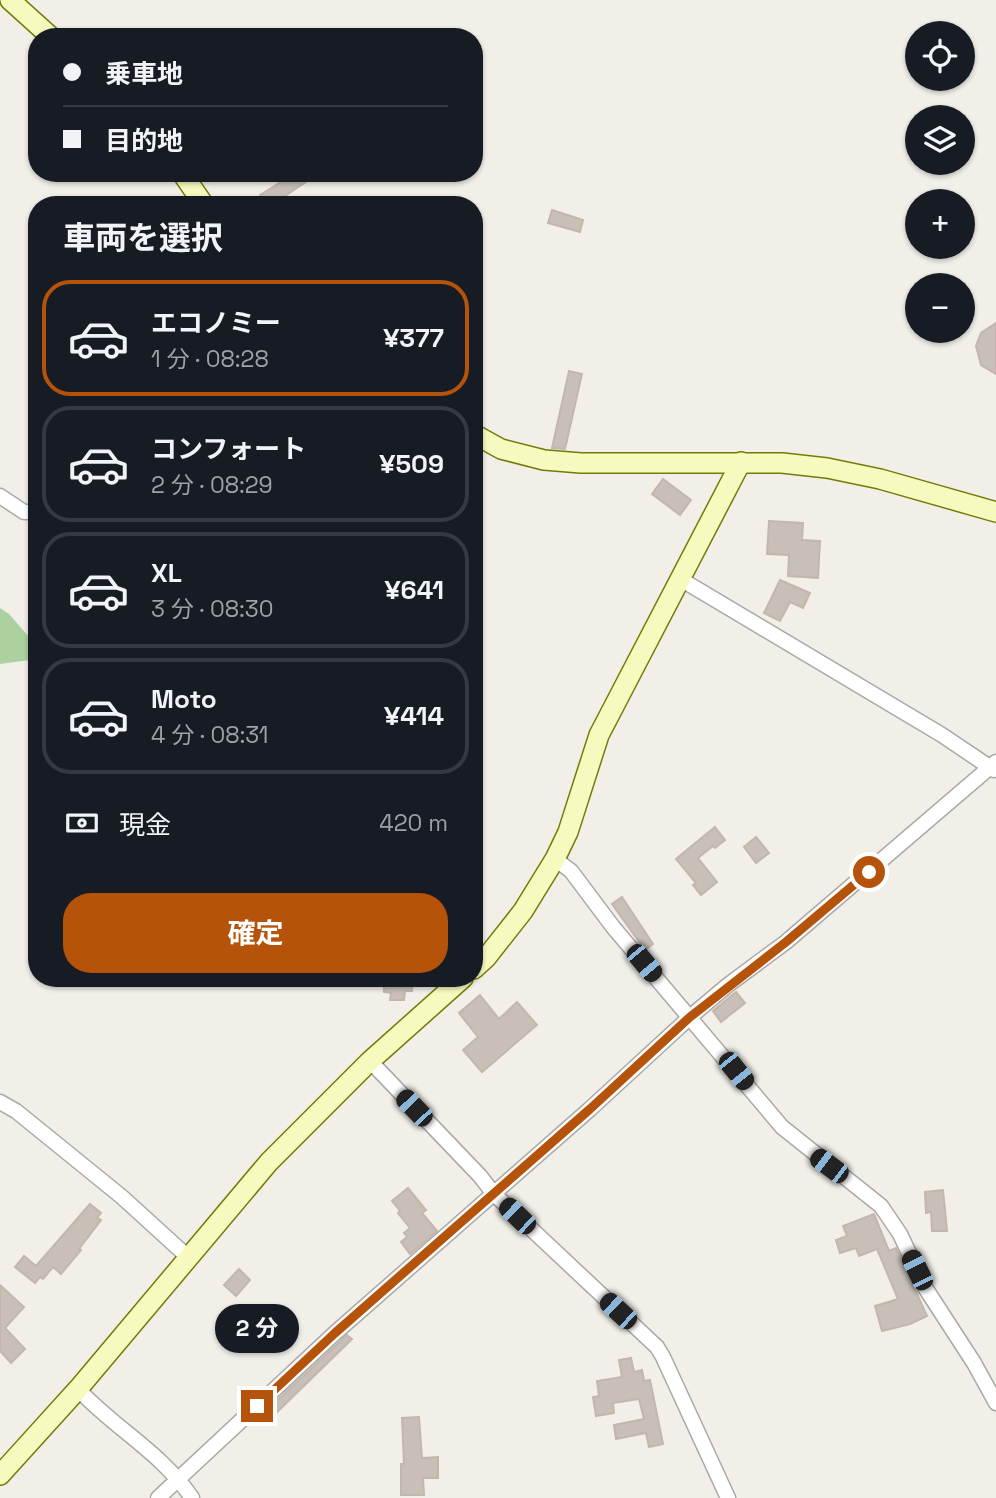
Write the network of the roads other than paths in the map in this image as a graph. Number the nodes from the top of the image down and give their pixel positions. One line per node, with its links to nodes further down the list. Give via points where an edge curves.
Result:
1 (10, 0): 2 (street)
2 (41, 28)
3 (483, 440): 4 (street, via 544,460)
4 (741, 462): 7 (street, via 856,472); 8 (street)
5 (0, 496): 6 (street)
6 (28, 512)
7 (996, 512)
8 (681, 580): 9 (street); 10 (street, via 599,735)
9 (994, 767): 13 (street)
10 (555, 859): 11 (street, via 523,911); 13 (street, via 571,870)
11 (483, 960)
12 (453, 987): 14 (street)
13 (690, 1017): 16 (street); 19 (street, via 782,1127 881,1206)
14 (370, 1061): 16 (street); 17 (street, via 269,1162)
15 (0, 1102): 17 (street, via 122,1197)
16 (494, 1194): 21 (street); 24 (street, via 657,1347)
17 (189, 1258): 18 (street)
18 (78, 1389): 20 (street); 21 (street)
19 (996, 1403)
20 (0, 1475)
21 (179, 1478): 22 (street); 23 (street)
22 (158, 1498)
23 (192, 1498)
24 (728, 1498)

